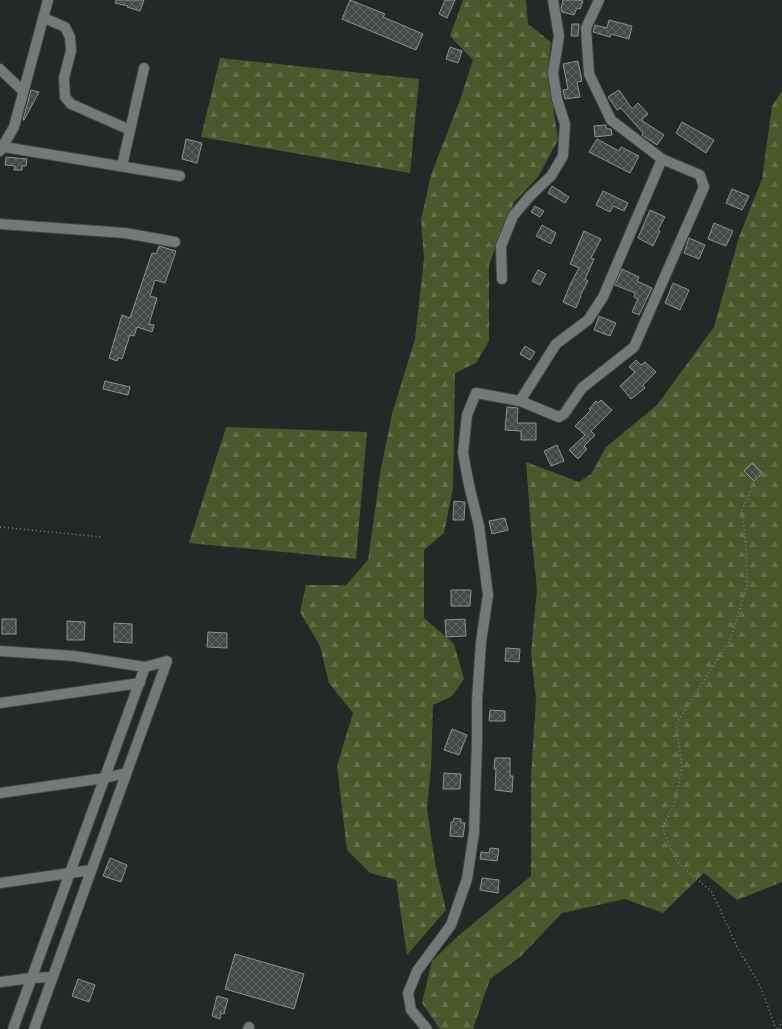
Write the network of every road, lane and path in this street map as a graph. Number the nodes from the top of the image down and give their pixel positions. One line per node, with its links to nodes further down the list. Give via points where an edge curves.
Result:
1 (48, 0): 4 (street)
2 (554, 0): 15 (street, via 559,36 553,73 557,99 565,124 563,156 551,176 513,216 501,246)
3 (599, 0): 10 (street, via 586,28 589,74 611,120)
4 (44, 18): 7 (street); 8 (street, via 65,27 70,37 71,50 64,78 66,97 71,104)
5 (144, 68): 8 (street)
6 (0, 69): 7 (street)
7 (23, 91): 9 (street, via 14,127)
8 (130, 130): 11 (street)
9 (2, 149): 11 (street)
10 (662, 159): 16 (street, via 604,297 588,320 556,344); 16 (street, via 700,175 704,187 634,347 582,388 564,414 559,417)
11 (122, 166): 12 (street)
12 (180, 176)
13 (0, 224): 14 (street, via 125,233)
14 (175, 242)
15 (502, 279)
16 (520, 402): 36 (street, via 476,393 467,415 463,453 479,526 488,595 481,642 474,833 468,879 451,925 417,971 408,993 411,1010)
17 (754, 484): 37 (path, via 742,510 747,586 730,640 676,724 682,768 675,803 662,828 678,862 712,892 738,949 760,985)
18 (0, 528): 19 (path)
19 (101, 537)
20 (0, 652): 21 (street, via 74,656)
21 (146, 667): 22 (street); 24 (street, via 167,661)
22 (140, 683): 23 (street); 25 (street)
23 (0, 703)
24 (126, 773): 25 (street); 27 (street)
25 (105, 778): 26 (street); 28 (street)
26 (0, 793)
27 (91, 870): 28 (street); 30 (street)
28 (71, 873): 29 (street); 31 (street)
29 (0, 883)
30 (52, 977): 31 (street); 35 (street)
31 (32, 978): 32 (street); 34 (street)
32 (0, 982)
33 (782, 1021): 38 (path)
34 (14, 1029)
35 (34, 1029)
36 (427, 1029)
37 (776, 1029)
38 (779, 1029)

